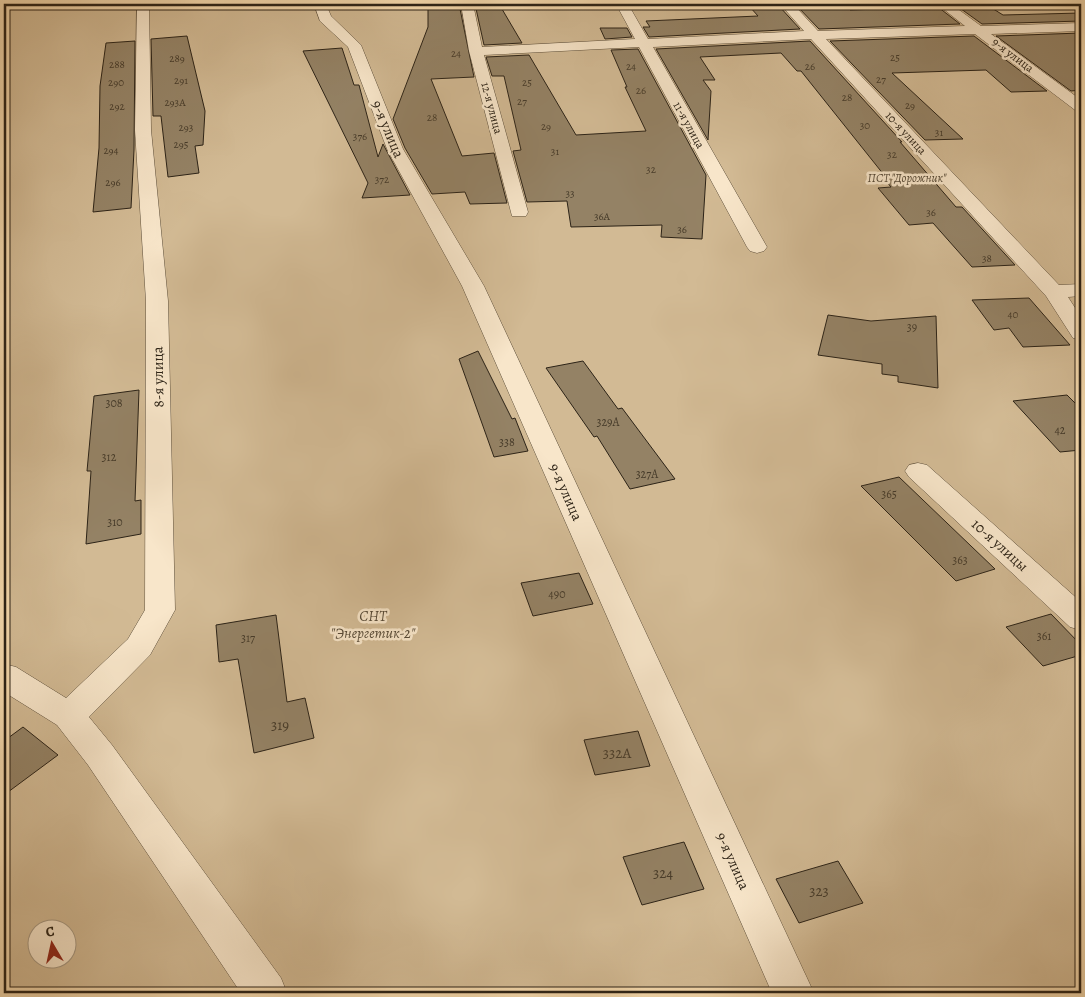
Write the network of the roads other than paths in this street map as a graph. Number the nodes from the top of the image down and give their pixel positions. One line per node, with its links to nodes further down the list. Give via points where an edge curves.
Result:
1 (143, 4): 21 (street, 8-я улица, via 144,130 157,301 160,610 139,647)
2 (320, 4): 23 (street, 9-я улица, via 325,18 354,45 395,149 473,286)
3 (467, 4): 11 (street, 12-я улица)
4 (622, 4): 10 (street, 11-я улица)
5 (786, 4): 9 (street, 10-я улица)
6 (944, 4): 8 (street, 9-я улица)
7 (1081, 27): 8 (street)
8 (980, 30): 9 (street); 12 (street, 9-я улица)
9 (816, 35): 10 (street); 16 (street, 10-я улица)
10 (643, 43): 11 (street); 14 (street, 11-я улица)
11 (476, 51): 13 (street, 12-я улица)
12 (1081, 107)
13 (520, 212)
14 (757, 247)
15 (1081, 290): 16 (street)
16 (1054, 292): 17 (street, 10-я улица)
17 (1081, 333)
18 (918, 471): 19 (street, 10-я улицы)
19 (1081, 619)
20 (4, 676): 21 (street)
21 (69, 716): 22 (street, via 100,755)
22 (266, 993)
23 (792, 993)

